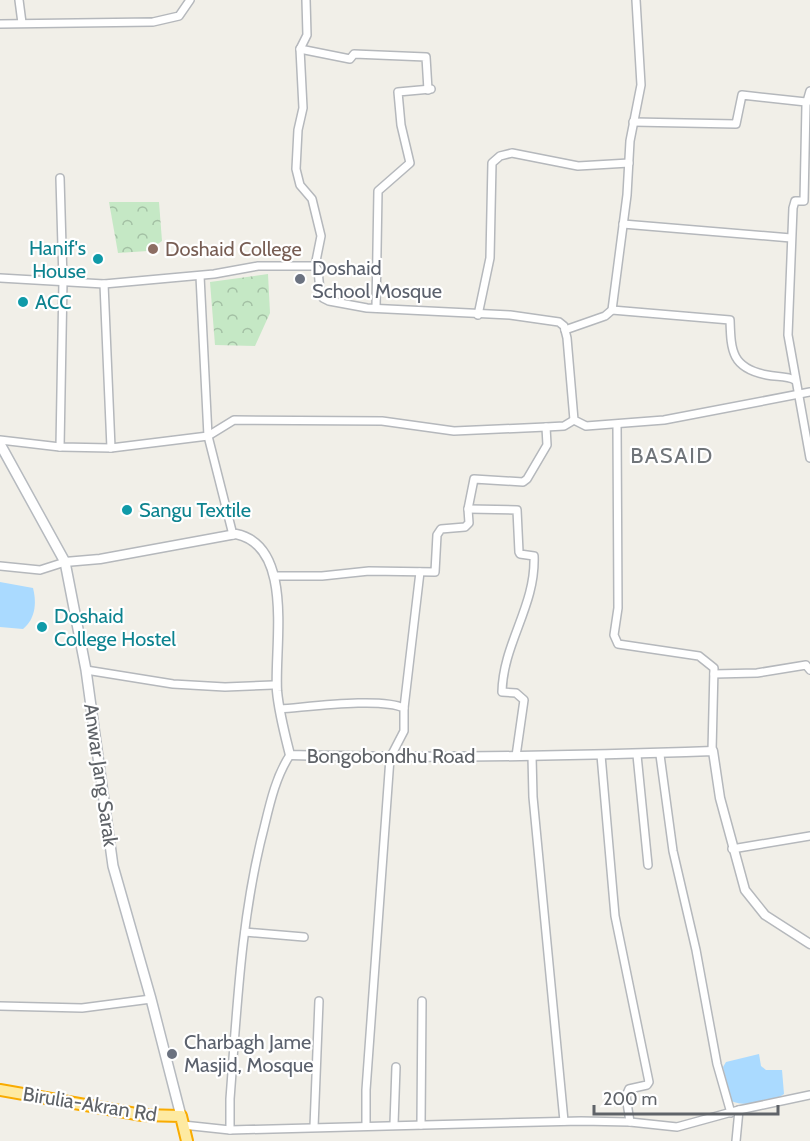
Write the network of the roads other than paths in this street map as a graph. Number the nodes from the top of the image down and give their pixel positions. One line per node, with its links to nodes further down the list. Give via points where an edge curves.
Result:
1 (20, 0): 5 (street)
2 (190, 0): 5 (street, via 179,15 153,22)
3 (306, 0): 7 (street, via 307,35)
4 (636, 0): 10 (street, via 641,85)
5 (22, 23): 6 (street)
6 (0, 24)
7 (300, 50): 16 (street, via 303,108 296,168 300,185 312,199 321,236); 21 (street, via 350,58 354,54 426,57 429,90 398,92 410,163 378,190)
8 (810, 91): 9 (street)
9 (806, 102): 10 (street, via 742,95 736,124); 13 (street)
10 (633, 122): 11 (street)
11 (629, 163): 14 (street); 23 (street, via 578,166 512,153 492,163 490,258)
12 (60, 178): 19 (street)
13 (807, 201): 15 (street, via 794,202)
14 (623, 224): 15 (street); 22 (street)
15 (791, 238): 25 (street, via 788,335)
16 (315, 266): 17 (street, via 258,266); 21 (street, via 323,298)
17 (200, 276): 20 (street); 31 (street)
18 (0, 278): 19 (street)
19 (63, 281): 20 (street); 33 (street)
20 (104, 284): 34 (street)
21 (376, 308): 23 (street)
22 (612, 310): 24 (street); 25 (street, via 730,320 730,345 746,367)
23 (478, 315): 24 (street, via 552,320)
24 (565, 330): 28 (street)
25 (795, 380): 27 (street)
26 (810, 392): 27 (street)
27 (798, 393): 29 (street, via 736,408); 35 (street)
28 (574, 420): 29 (street, via 586,426); 30 (street, via 564,426)
29 (617, 424): 44 (street, via 618,608 614,635 618,644 699,656 714,668)
30 (546, 427): 31 (street, via 454,431 382,420 234,420); 36 (street, via 547,445 527,479 474,479)
31 (208, 436): 34 (street); 37 (street)
32 (0, 442): 33 (street); 38 (main road, Anwar Jang Sarak)
33 (60, 447): 34 (street)
34 (111, 448)
35 (810, 458)
36 (468, 509): 40 (street, via 469,523 465,527 441,529 437,535 435,572); 53 (street, via 517,510 519,552 534,556 531,596 506,659 502,686 502,692 516,693 524,700)
37 (233, 535): 38 (street); 41 (street, Bongobondhu Road, via 247,536 267,553)
38 (65, 562): 39 (street, via 40,570); 42 (main road, Anwar Jang Sarak)
39 (0, 566)
40 (420, 572): 41 (street); 46 (street)
41 (274, 576): 47 (street, Bongobondhu Road)
42 (86, 670): 45 (street, via 172,684); 62 (main road, Anwar Jang Sarak, via 113,866)
43 (810, 670): 44 (street, via 806,665 757,673)
44 (714, 674): 48 (street)
45 (273, 685)
46 (404, 708): 47 (street, via 347,704); 55 (street, via 404,731)
47 (280, 709): 49 (street, Bongobondhu Road)
48 (712, 751): 52 (street, Bongobondhu Road); 57 (street)
49 (290, 755): 55 (street, Bongobondhu Road); 59 (street, via 283,766 256,858)
50 (601, 755): 51 (street, Bongobondhu Road); 54 (street, Bongobondhu Road); 73 (street, via 615,916 649,1082 628,1089)
51 (636, 755): 52 (street, Bongobondhu Road); 58 (street)
52 (660, 755): 70 (street, via 673,851 717,1064)
53 (516, 756): 54 (street, Bongobondhu Road); 55 (street, Bongobondhu Road)
54 (532, 756): 72 (street)
55 (390, 758): 74 (street)
56 (810, 836): 57 (street)
57 (732, 849): 61 (street, via 745,890 754,902 765,915)
58 (648, 865)
59 (245, 932): 60 (street); 78 (street)
60 (304, 937)
61 (810, 945)
62 (151, 999): 65 (street, via 82,1008); 71 (main road, Anwar Jang Sarak)
63 (319, 1000): 77 (street)
64 (422, 1001): 76 (street)
65 (0, 1006)
66 (396, 1067): 75 (street)
67 (0, 1090): 71 (highway, Birulia-Akran Rd)
68 (810, 1095): 69 (street)
69 (739, 1110): 70 (street); 80 (street)
70 (731, 1113): 73 (street, via 677,1127)
71 (182, 1121): 78 (street); 79 (highway)
72 (564, 1121): 73 (street); 76 (street)
73 (630, 1122)
74 (366, 1124): 75 (street); 77 (street)
75 (394, 1124): 76 (street)
76 (421, 1125)
77 (314, 1127): 78 (street)
78 (230, 1130)
79 (187, 1141)
80 (736, 1141)

